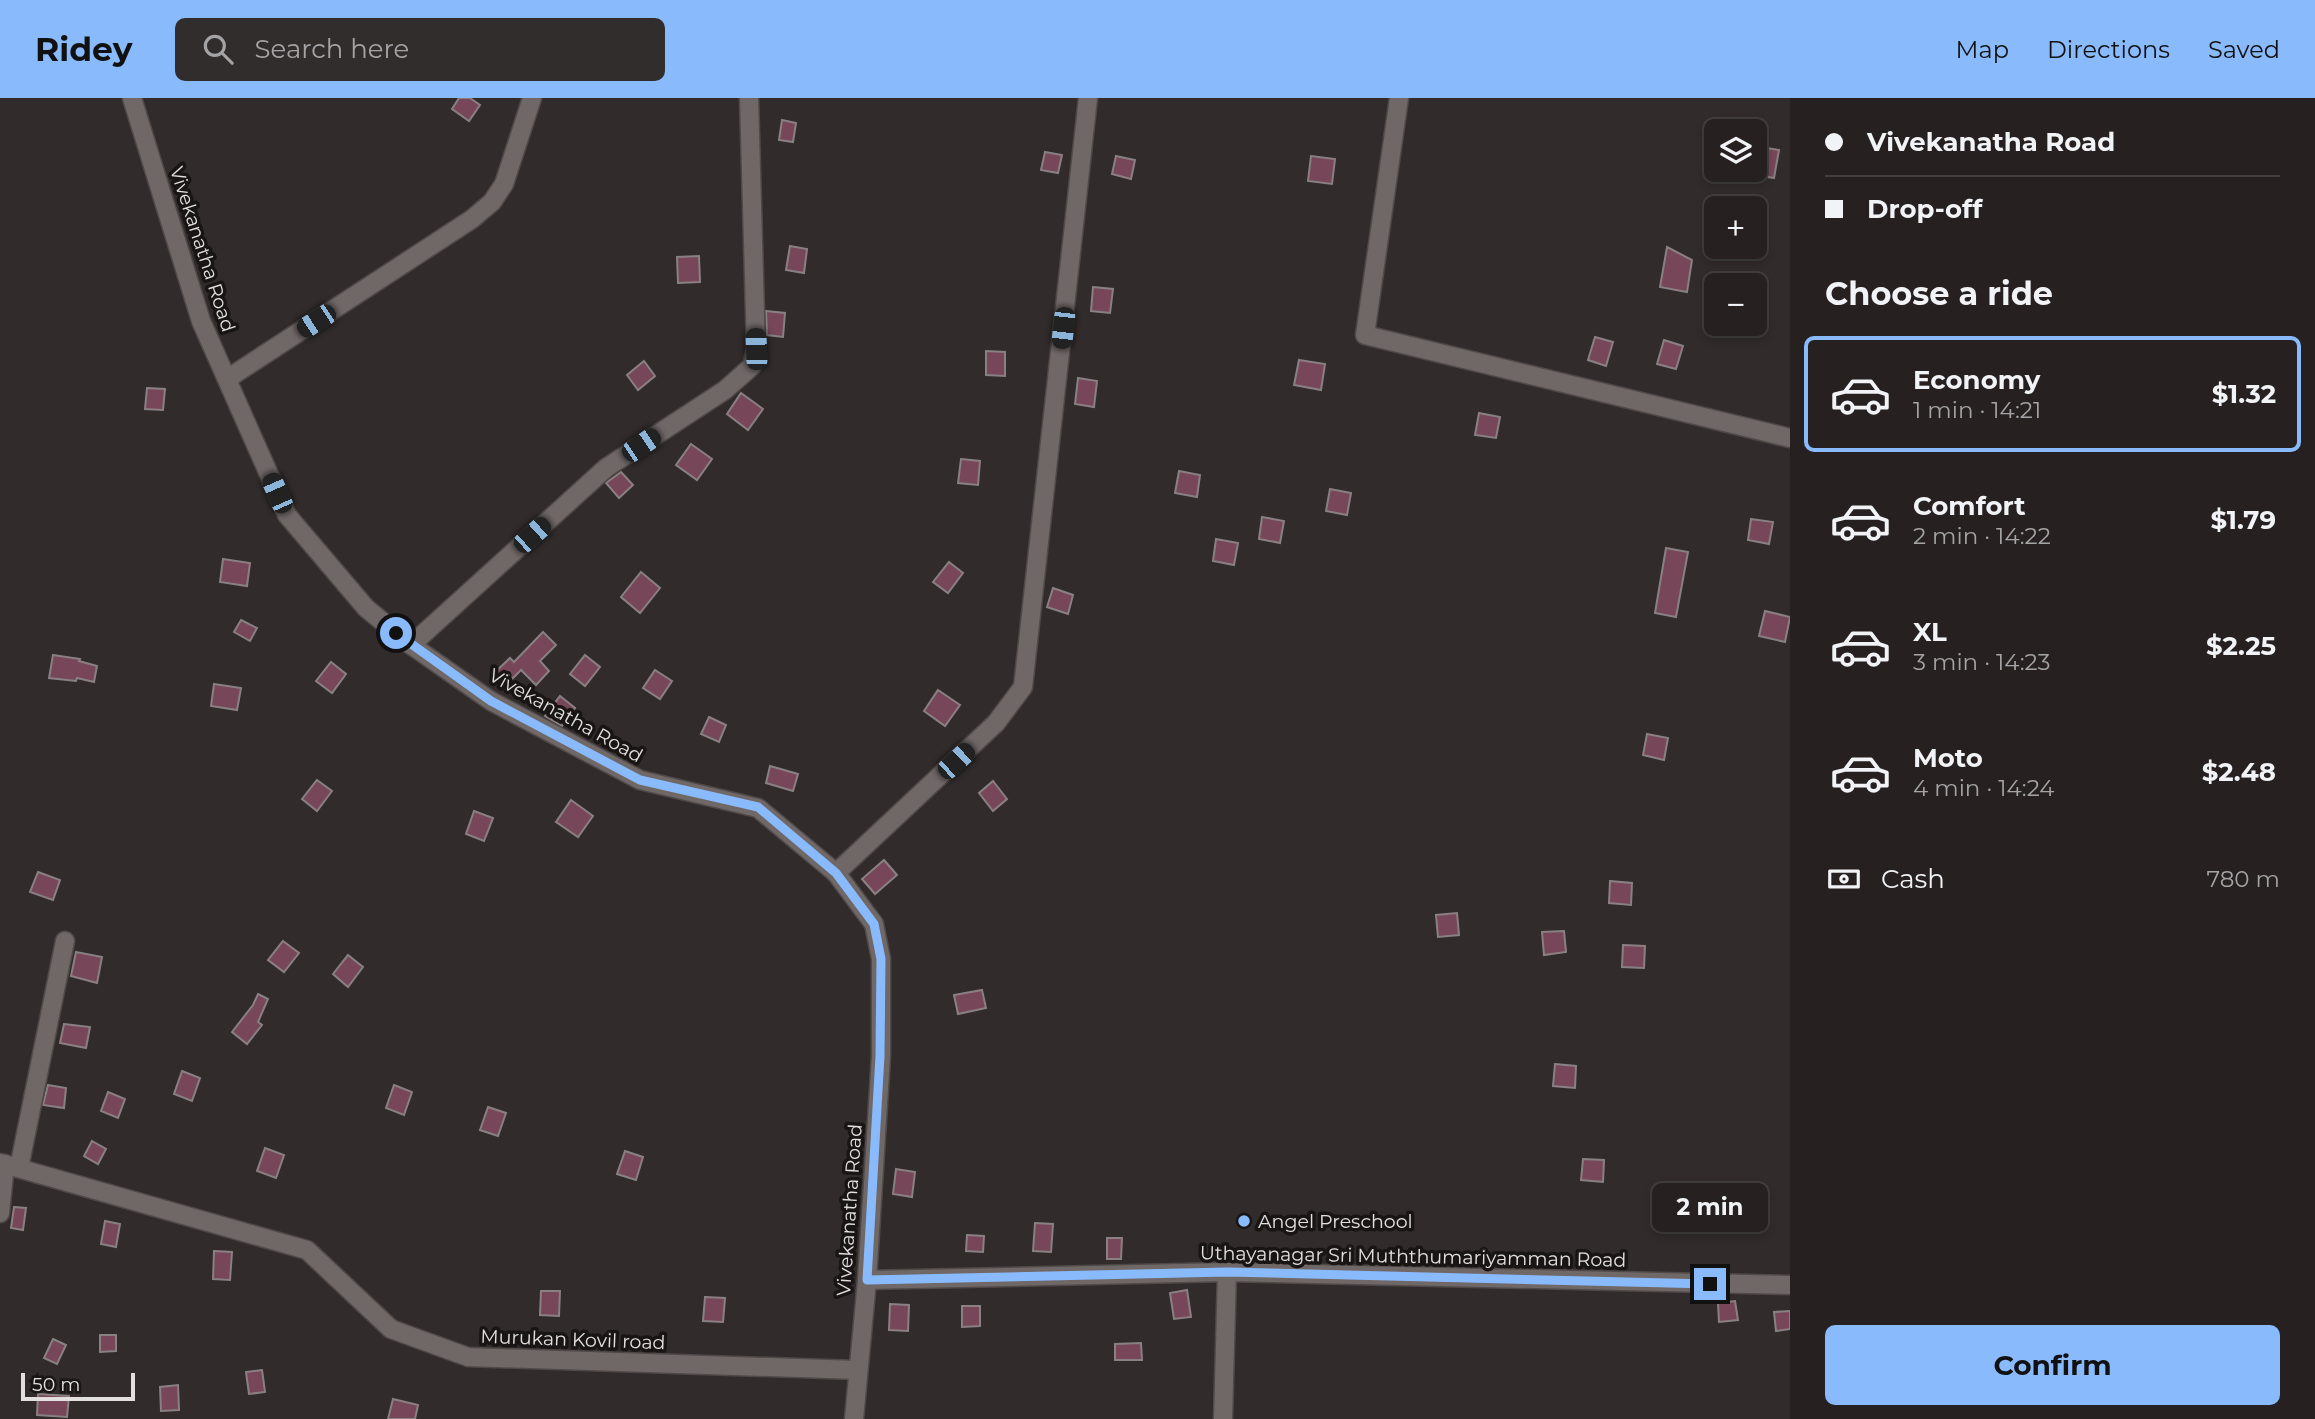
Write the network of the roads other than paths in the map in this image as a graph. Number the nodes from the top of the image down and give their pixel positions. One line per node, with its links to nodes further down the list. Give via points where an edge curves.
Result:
1 (132, 98): 6 (street, Vivekanatha Road, via 201,321)
2 (532, 98): 6 (street, via 504,184 492,202)
3 (749, 98): 8 (street, via 756,349 752,366 724,390 606,468)
4 (1088, 98): 9 (street, via 1023,687 996,723)
5 (1399, 98): 7 (street, via 1365,335)
6 (227, 379): 8 (street, Vivekanatha Road, via 287,515 366,608)
7 (1790, 438)
8 (411, 645): 9 (street, Vivekanatha Road, via 491,701 640,780 758,807)
9 (836, 873): 14 (street, Vivekanatha Road, via 874,924 881,959)
10 (65, 941): 11 (street)
11 (8, 1165): 12 (street); 16 (street, Murukan Kovil road, via 307,1250 391,1329 468,1357)
12 (0, 1213)
13 (1227, 1272): 14 (street, Uthayanagar Sri Muththumariyamman Road); 15 (street, Uthayanagar Sri Muththumariyamman Road); 18 (street)
14 (867, 1280): 16 (street, Vivekanatha Road)
15 (1790, 1285)
16 (857, 1370): 17 (street, Vivekanatha Road)
17 (854, 1419)
18 (1223, 1419)

